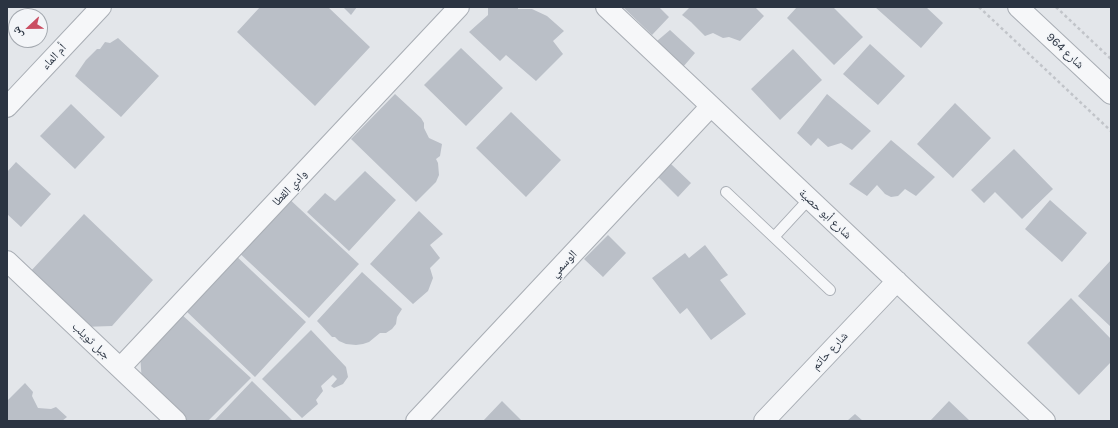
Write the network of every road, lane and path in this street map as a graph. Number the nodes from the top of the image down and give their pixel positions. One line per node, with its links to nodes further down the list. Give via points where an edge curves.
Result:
1 (101, 7): 10 (street, أم الماء)
2 (459, 7): 18 (street, وادي القطا)
3 (606, 7): 9 (street, شارع أبو حصية)
4 (979, 7): 11 (path)
5 (1018, 7): 8 (street, شارع 964)
6 (1056, 7): 7 (path)
7 (1111, 59)
8 (1111, 94)
9 (711, 106): 13 (street, شارع أبو حصية); 20 (street, الوسمي)
10 (7, 107)
11 (1111, 131)
12 (726, 192): 14 (lane)
13 (809, 199): 14 (lane); 16 (street, شارع أبو حصية)
14 (774, 237): 17 (lane)
15 (7, 261): 18 (street, جبل ثويلب)
16 (897, 281): 21 (street, شارع حاتم); 22 (street, شارع أبو حصية)
17 (830, 290)
18 (120, 368): 19 (street, جبل ثويلب)
19 (176, 421)
20 (416, 421)
21 (764, 421)
22 (1045, 421)

